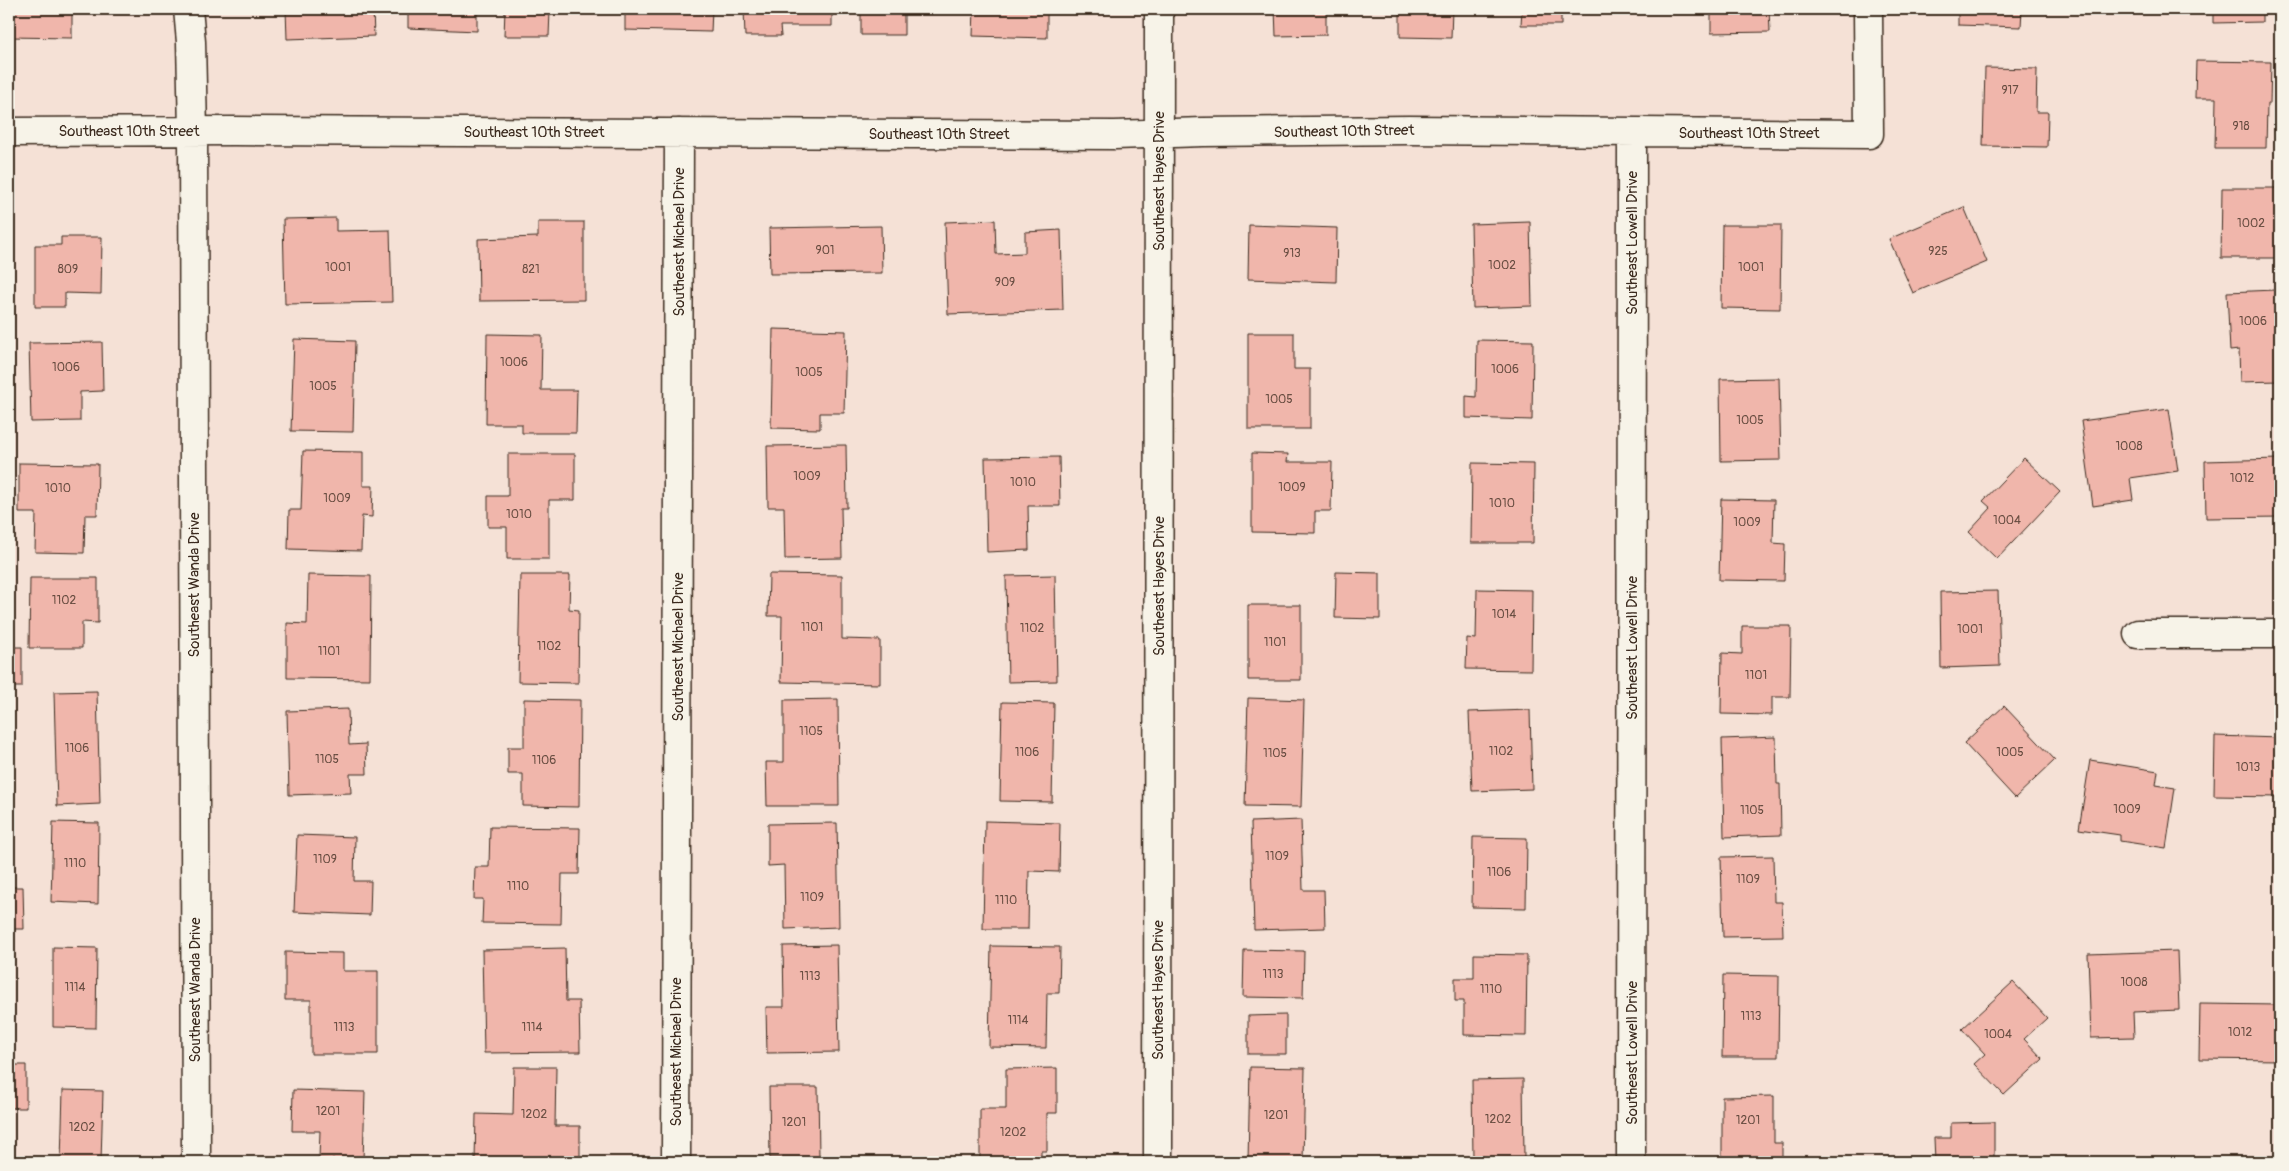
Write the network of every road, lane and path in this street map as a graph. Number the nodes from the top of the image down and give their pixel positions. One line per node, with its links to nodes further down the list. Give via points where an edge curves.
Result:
1 (188, 9): 4 (street, Southeast Wanda Drive)
2 (1159, 9): 7 (street, Southeast Hayes Drive)
3 (1868, 9): 8 (street, Southeast 10th Street, via 1868,134)
4 (193, 131): 5 (street, Southeast 10th Street); 6 (street, Southeast 10th Street); 11 (street, Southeast Wanda Drive)
5 (9, 132)
6 (679, 132): 7 (street, Southeast 10th Street); 12 (street, Southeast Michael Drive)
7 (1159, 133): 8 (street, Southeast 10th Street, via 1409,130); 13 (street, Southeast Hayes Drive)
8 (1632, 133): 14 (street, Southeast Lowell Drive)
9 (2138, 634): 10 (street)
10 (2280, 634)
11 (196, 1162)
12 (676, 1162)
13 (1158, 1162)
14 (1631, 1162)

